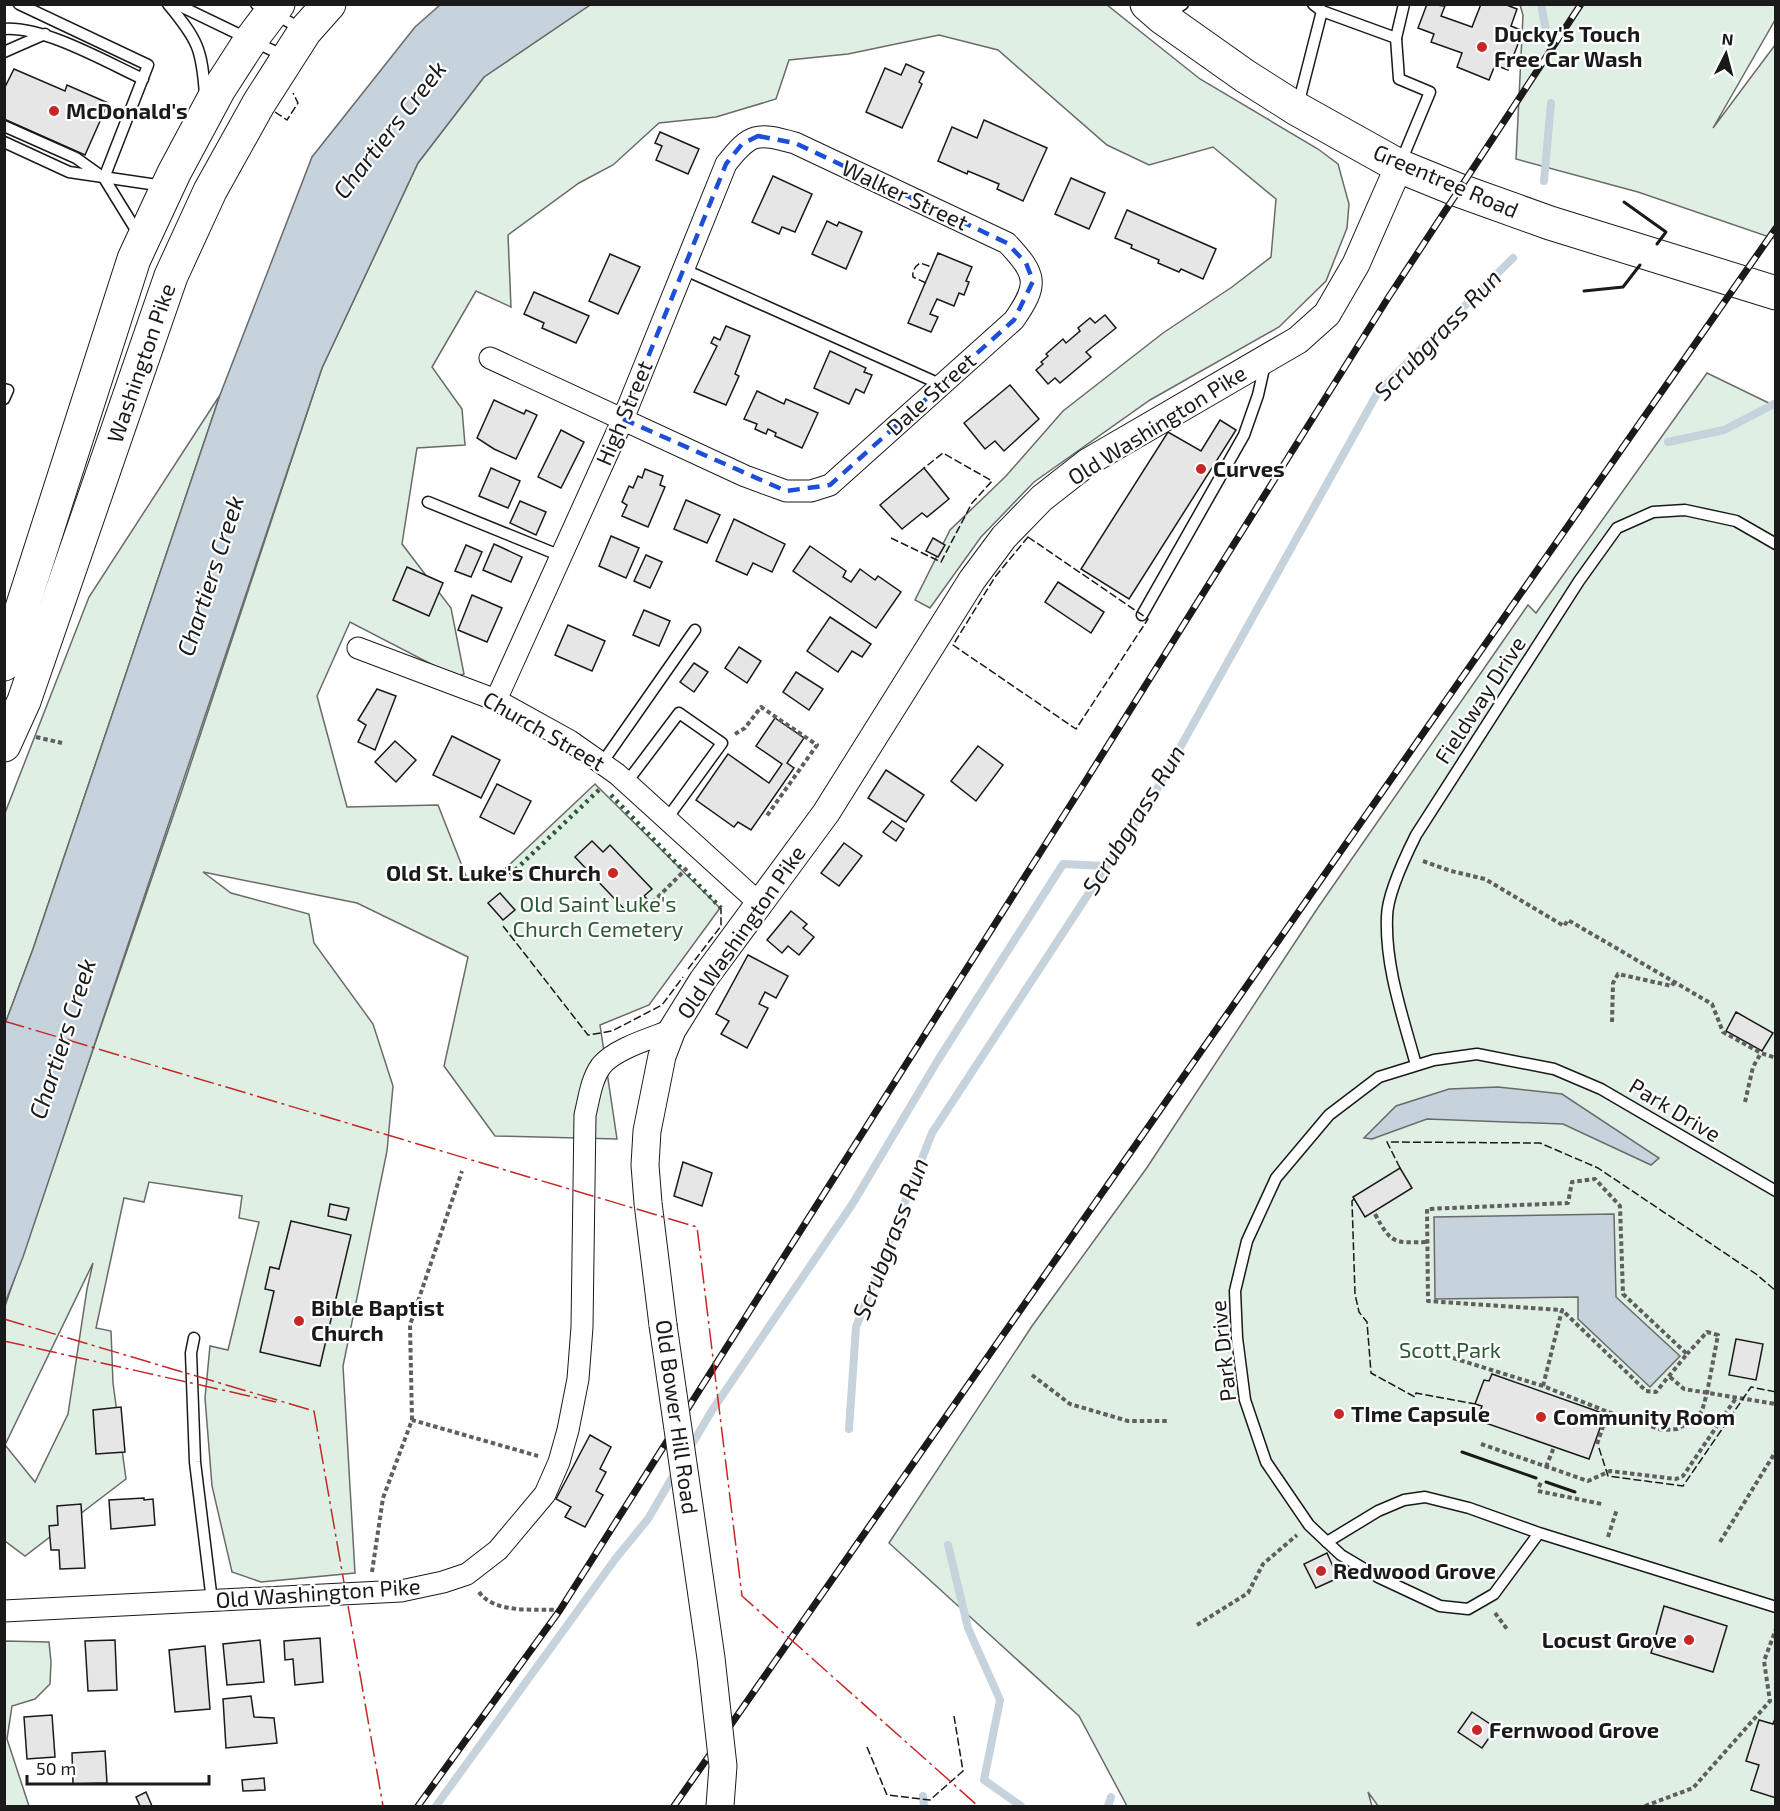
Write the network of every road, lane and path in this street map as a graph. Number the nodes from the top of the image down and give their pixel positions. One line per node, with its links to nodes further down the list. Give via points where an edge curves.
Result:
1 (19, 4): 16 (lane, via 148,64)
2 (168, 4): 18 (lane, via 198,47)
3 (176, 4): 13 (lane)
4 (329, 4): 10 (main road, Washington Pike)
5 (1404, 4): 12 (lane)
6 (268, 7): 10 (lane); 13 (main road, Washington Pike)
7 (1317, 8): 12 (lane); 17 (lane)
8 (1164, 9): 17 (main road, Greentree Road, via 1245,76)
9 (4, 28): 11 (lane)
10 (305, 31): 15 (main road, Washington Pike)
11 (45, 34): 14 (lane); 16 (lane)
12 (1396, 38): 22 (lane, via 1400,79 1430,92)
13 (250, 41): 15 (lane); 18 (main road, Washington Pike)
14 (4, 52)
15 (287, 58): 44 (main road, Washington Pike, via 210,191 171,276 24,701)
16 (143, 79): 23 (lane)
17 (1297, 109): 22 (main road, Greentree Road)
18 (207, 112): 24 (main road, Washington Pike)
19 (4, 126): 23 (lane, via 76,158)
20 (758, 136): 26 (street, High Street, via 742,144 726,164); 27 (street, Walker Street, via 795,143 1007,243 1026,263)
21 (4, 142): 23 (lane, via 69,172)
22 (1399, 166): 28 (main road, Greentree Road, via 1550,223); 30 (street, Old Washington Pike, via 1356,264 1327,314 1298,340)
23 (104, 178): 24 (lane); 25 (lane)
24 (168, 186): 25 (main road, Washington Pike)
25 (142, 241): 39 (main road, Washington Pike)
26 (683, 269): 31 (lane); 34 (street, High Street)
27 (1033, 280): 31 (street, Dale Street, via 1026,302 1014,320)
28 (1776, 292)
29 (490, 358): 34 (street)
30 (1266, 358): 38 (lane, via 1244,435); 53 (street, Old Washington Pike, via 1088,462 1042,498 1004,537 972,580 826,813)
31 (942, 385): 34 (street, Dale Street, via 830,485 811,491 786,491 745,477)
32 (4, 389): 33 (lane, via 8,390)
33 (4, 399)
34 (623, 420): 37 (street, High Street)
35 (428, 502): 37 (lane)
36 (1776, 544): 52 (lane, Fieldway Drive, via 1736,521 1685,510 1653,512 1617,528 1579,581)
37 (561, 556): 43 (street, High Street)
38 (1142, 615)
39 (11, 618): 42 (main road, Washington Pike)
40 (695, 630): 47 (lane)
41 (358, 648): 43 (street, Church Street)
42 (4, 664)
43 (496, 700): 47 (street, Church Street)
44 (19, 741): 45 (path)
45 (62, 743)
46 (722, 743): 48 (lane, via 679,713); 49 (path, via 746,728 761,707 817,745); 50 (lane)
47 (602, 763): 48 (street, Church Street)
48 (627, 782): 50 (street, Church Street)
49 (766, 816)
50 (666, 820): 51 (street, Church Street)
51 (703, 853): 53 (street, Church Street); 54 (path)
52 (1406, 855): 55 (path, via 1485,879 1564,926 1568,920); 60 (lane, Fieldway Drive, via 1386,915 1391,968)
53 (759, 903): 57 (street, Old Washington Pike)
54 (647, 908)
55 (1674, 982): 56 (path, via 1672,986 1618,975 1613,983); 58 (path, via 1712,1004 1724,1032)
56 (1612, 1022)
57 (672, 1030): 83 (street, Old Washington Pike, via 618,1053 602,1065 593,1083 585,1115 578,1379); 103 (street, Old Bower Hill Road, bridge, via 654,1093 645,1165 653,1254 711,1658 723,1766)
58 (1761, 1053): 59 (path); 61 (path, via 1753,1067)
59 (1775, 1056)
60 (1416, 1065): 63 (lane, Park Drive, via 1477,1054 1554,1069 1600,1089); 88 (lane, Park Drive, via 1379,1077 1329,1115 1276,1178 1247,1241 1235,1291 1245,1400 1266,1462)
61 (1746, 1102)
62 (462, 1171): 77 (path, via 411,1325)
63 (1776, 1191)
64 (1375, 1214): 65 (path, via 1386,1235 1400,1243)
65 (1427, 1242): 66 (path, via 1428,1301); 68 (path, via 1427,1209 1568,1203 1572,1182 1595,1179 1620,1206 1623,1294)
66 (1562, 1310): 71 (path, via 1646,1391 1656,1392); 72 (path)
67 (194, 1338): 95 (lane, via 191,1353 195,1462)
68 (1687, 1354): 71 (path); 73 (path, via 1707,1332 1718,1335)
69 (1453, 1358): 72 (path)
70 (1032, 1375): 78 (path, via 1070,1404 1128,1421)
71 (1670, 1377): 73 (path, via 1684,1389)
72 (1543, 1386): 76 (path)
73 (1707, 1393): 74 (path); 76 (path, via 1702,1411 1677,1429 1662,1430)
74 (1736, 1398): 75 (path); 84 (path, via 1683,1476 1676,1479 1610,1470 1588,1481)
75 (1776, 1404)
76 (1608, 1412): 80 (path)
77 (412, 1420): 83 (path); 94 (path, via 383,1498)
78 (1167, 1421)
79 (1481, 1444): 84 (path)
80 (1597, 1444)
81 (1554, 1447): 84 (path)
82 (1776, 1451): 91 (path)
83 (559, 1462): 93 (street, Old Washington Pike, via 545,1494 498,1550)
84 (1546, 1467)
85 (1541, 1482): 86 (path, via 1538,1489)
86 (1602, 1504)
87 (1617, 1509): 92 (path)
88 (1309, 1525): 90 (lane, Park Drive); 100 (path, via 1263,1563 1248,1593)
89 (1539, 1533): 90 (lane, via 1425,1497 1404,1500 1378,1511); 90 (lane, Park Drive, via 1494,1594 1468,1609 1440,1606 1378,1577 1341,1556); 92 (lane)
90 (1327, 1542)
91 (1720, 1542)
92 (1604, 1552): 96 (lane)
93 (467, 1574): 94 (street, Old Washington Pike, via 401,1591); 97 (path, via 484,1599 512,1609)
94 (368, 1593): 95 (street, Old Washington Pike)
95 (212, 1601): 98 (street, Old Washington Pike)
96 (1776, 1607)
97 (560, 1610)
98 (4, 1611)
99 (1493, 1611): 101 (path)
100 (1197, 1625)
101 (1507, 1629)
102 (1776, 1629): 104 (path, via 1764,1661 1770,1701 1693,1788)
103 (720, 1806)
104 (1645, 1806)

